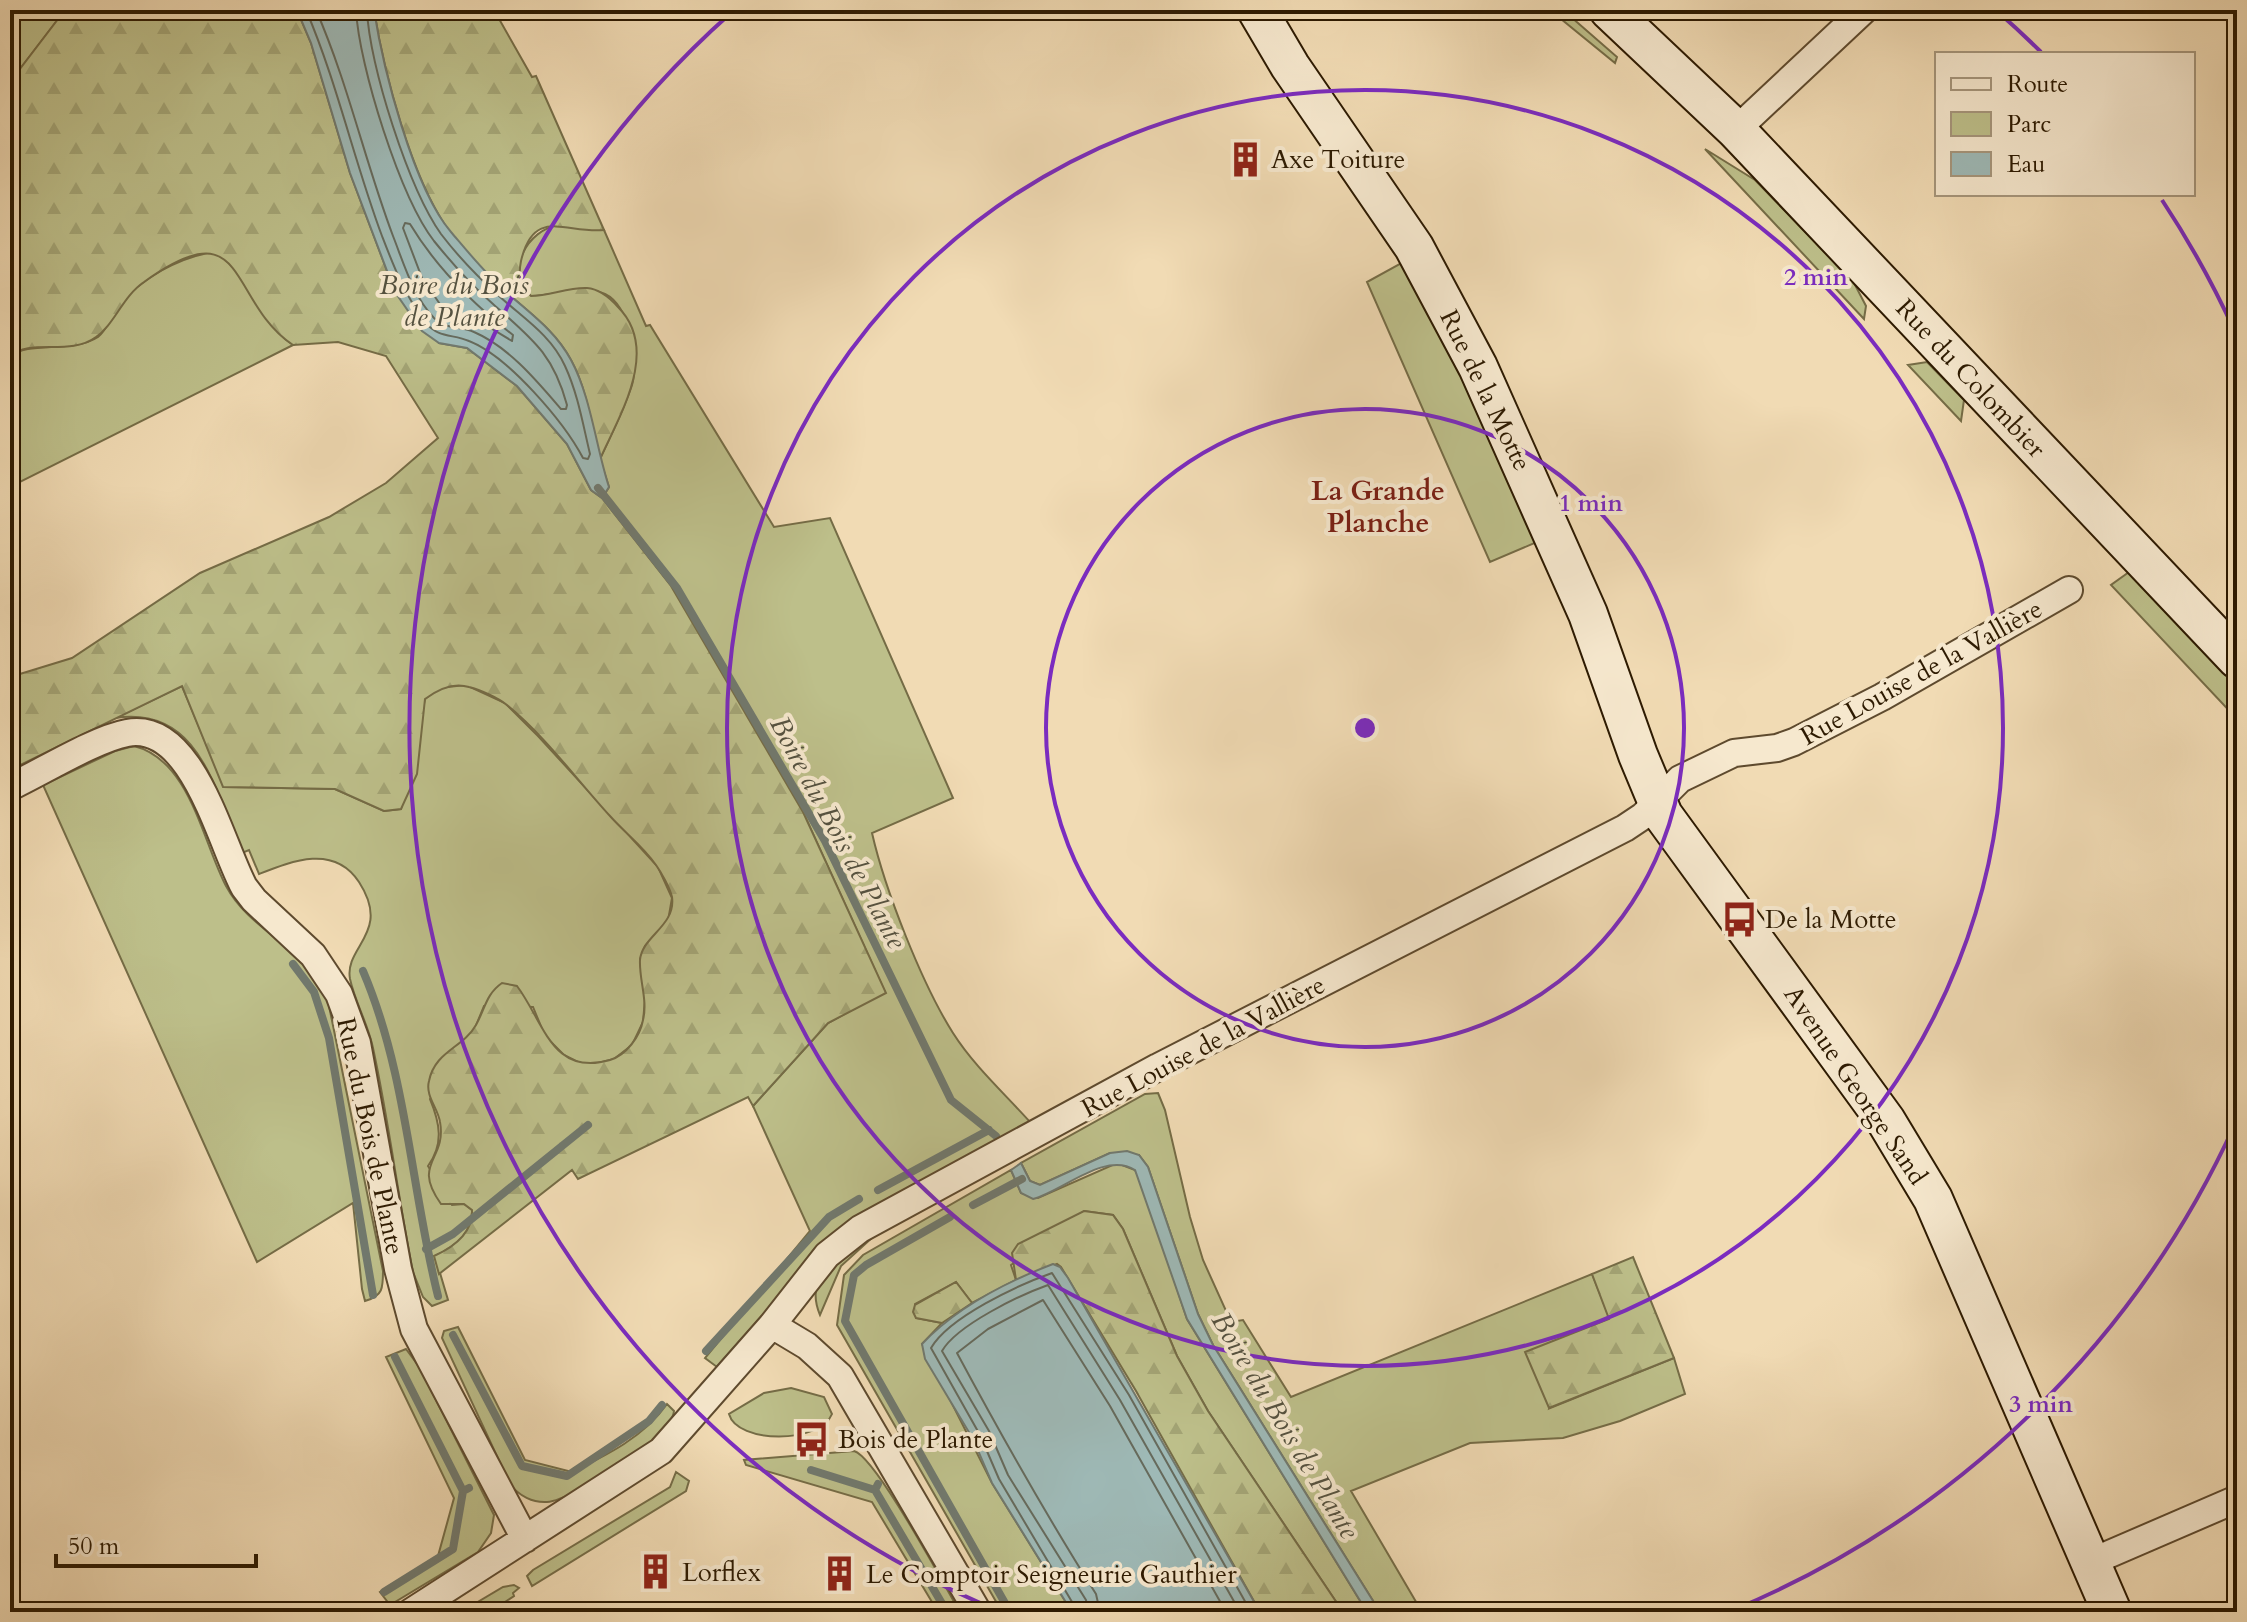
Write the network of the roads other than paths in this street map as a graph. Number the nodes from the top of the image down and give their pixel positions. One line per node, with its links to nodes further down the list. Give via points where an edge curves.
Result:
1 (1257, 10): 8 (street, Rue de la Motte, via 1414,247 1478,367 1588,614)
2 (1609, 10): 4 (street, Rue du Colombier)
3 (1864, 10): 4 (street)
4 (1736, 130): 6 (street, Rue du Colombier)
5 (2069, 590): 8 (street, Rue Louise de la Vallière, via 1794,742 1734,753 1680,779)
6 (2237, 659)
7 (10, 787): 11 (street, Rue du Bois de Plante, via 129,732 155,734 180,751 244,887 313,955 339,994 357,1043 414,1329)
8 (1656, 800): 9 (street, Rue Louise de la Vallière, via 1625,828 1158,1067 860,1229 827,1255); 12 (street, Avenue George Sand, via 1919,1173)
9 (772, 1325): 11 (street, Rue Louise de la Vallière, via 661,1451); 14 (street, via 807,1346 840,1376)
10 (2237, 1499): 12 (street)
11 (525, 1539): 13 (street, Rue Louise de la Vallière)
12 (2091, 1562): 15 (street, Avenue George Sand)
13 (411, 1612)
14 (978, 1612)
15 (2112, 1612)

